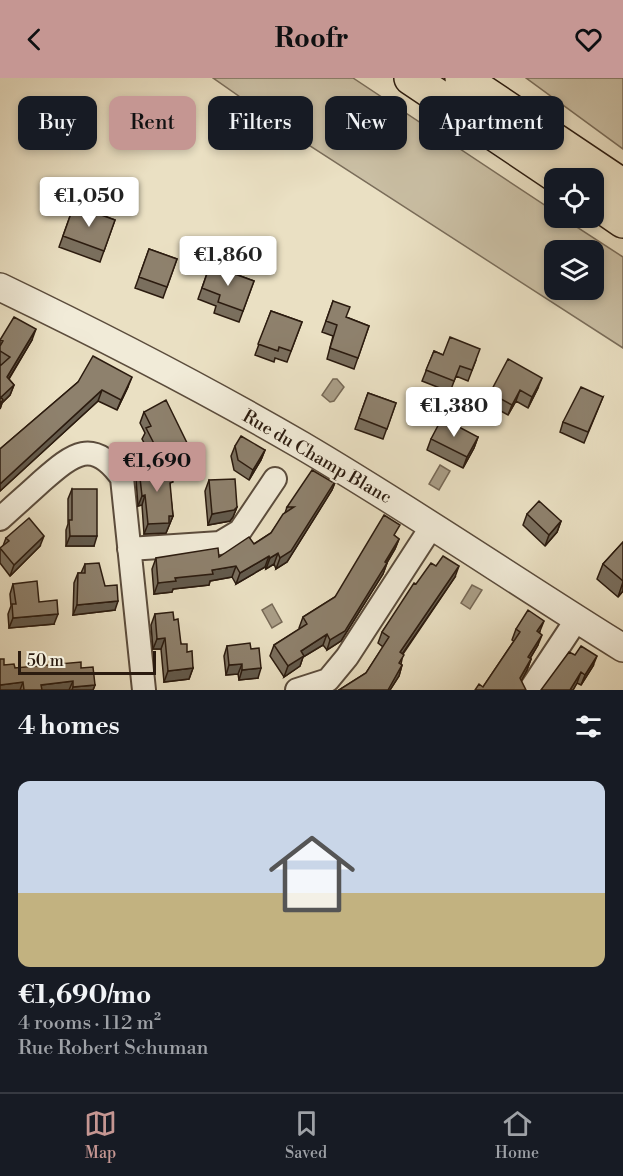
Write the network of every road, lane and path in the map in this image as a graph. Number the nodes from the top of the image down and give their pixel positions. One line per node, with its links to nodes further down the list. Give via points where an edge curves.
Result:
1 (411, 78): 4 (highway)
2 (462, 78): 4 (highway)
3 (502, 78): 4 (highway, via 560,124)
4 (569, 167): 5 (highway)
5 (623, 186)
6 (604, 208): 7 (highway)
7 (623, 221)
8 (0, 287): 11 (street, Rue du Champ Blanc, via 121,345 301,446)
9 (275, 479): 12 (street, via 240,531 220,543)
10 (0, 519): 12 (street, via 69,457 90,453 110,462 122,478)
11 (432, 526): 13 (street, Rue du Champ Blanc); 16 (street, via 347,657 328,680)
12 (129, 549): 15 (street)
13 (577, 619): 14 (street, Rue du Champ Blanc); 17 (street)
14 (623, 648)
15 (144, 690)
16 (297, 690)
17 (530, 690)

